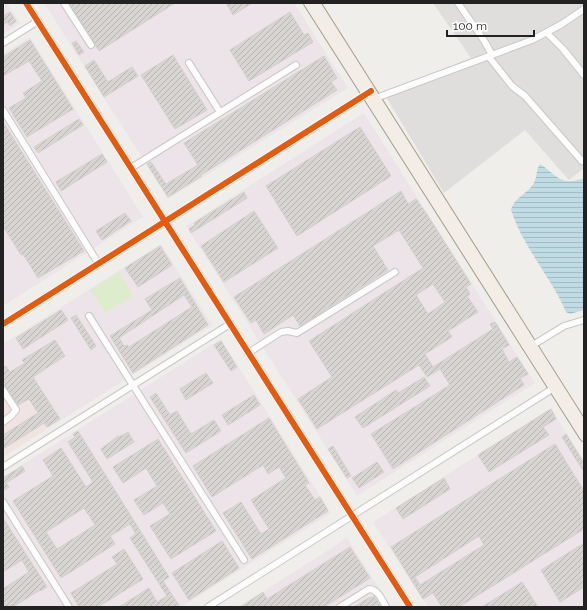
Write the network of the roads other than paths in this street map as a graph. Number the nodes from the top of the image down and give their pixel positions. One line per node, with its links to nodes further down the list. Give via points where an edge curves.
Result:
1 (27, 3): 7 (street)
2 (64, 3): 10 (street)
3 (308, 3): 15 (main road)
4 (316, 3): 15 (main road)
5 (458, 3): 11 (street, via 484,42)
6 (584, 8): 8 (street)
7 (38, 21): 9 (street); 19 (street)
8 (547, 33): 11 (street); 14 (street)
9 (3, 43)
10 (91, 45)
11 (490, 56): 15 (street); 18 (street, via 512,86)
12 (189, 63): 17 (street)
13 (296, 65): 17 (street)
14 (584, 75)
15 (371, 94): 20 (street); 27 (main road); 30 (main road)
16 (3, 110): 21 (street)
17 (220, 112): 19 (street)
18 (582, 161)
19 (131, 168): 20 (street)
20 (165, 221): 21 (street); 26 (street)
21 (98, 263): 25 (street)
22 (395, 272): 28 (street, via 297,333 281,332)
23 (88, 316): 29 (street)
24 (584, 320): 27 (street, via 564,326)
25 (3, 324)
26 (230, 324): 28 (street); 29 (street)
27 (532, 345): 30 (main road)
28 (248, 353): 37 (street)
29 (132, 385): 35 (street); 38 (street)
30 (555, 386): 33 (main road); 34 (main road); 37 (street)
31 (3, 390): 32 (street, via 16,410)
32 (3, 422)
33 (584, 426)
34 (584, 437)
35 (3, 467)
36 (3, 502): 39 (street)
37 (352, 516): 40 (street); 43 (street)
38 (244, 560)
39 (69, 607)
40 (208, 607)
41 (340, 607): 42 (street, via 372,588)
42 (386, 607)
43 (410, 607)

